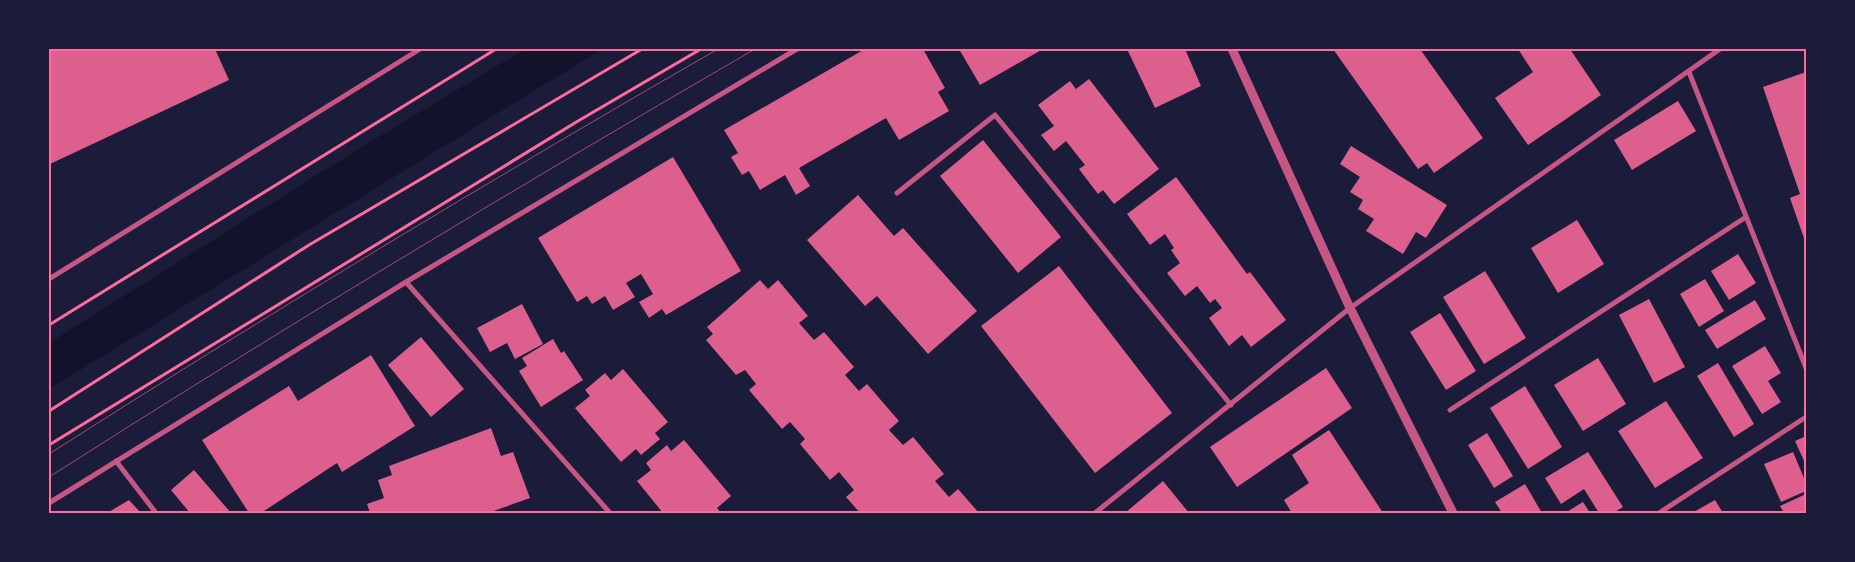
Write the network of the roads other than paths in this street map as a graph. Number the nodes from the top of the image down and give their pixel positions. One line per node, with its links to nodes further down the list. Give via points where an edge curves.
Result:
1 (420, 49): 8 (street)
2 (797, 49): 9 (street)
3 (1232, 49): 10 (street)
4 (1720, 49): 5 (street)
5 (1689, 72): 7 (street); 10 (street)
6 (897, 193): 12 (street, via 995,115)
7 (1746, 217): 11 (street); 13 (street)
8 (49, 279)
9 (406, 282): 15 (street); 18 (street)
10 (1350, 308): 12 (street); 20 (street)
11 (1806, 368)
12 (1231, 405): 19 (street)
13 (1450, 410)
14 (1806, 417): 21 (street)
15 (116, 461): 16 (street); 17 (street)
16 (49, 503)
17 (156, 513)
18 (610, 513)
19 (1095, 513)
20 (1453, 513)
21 (1659, 513)

